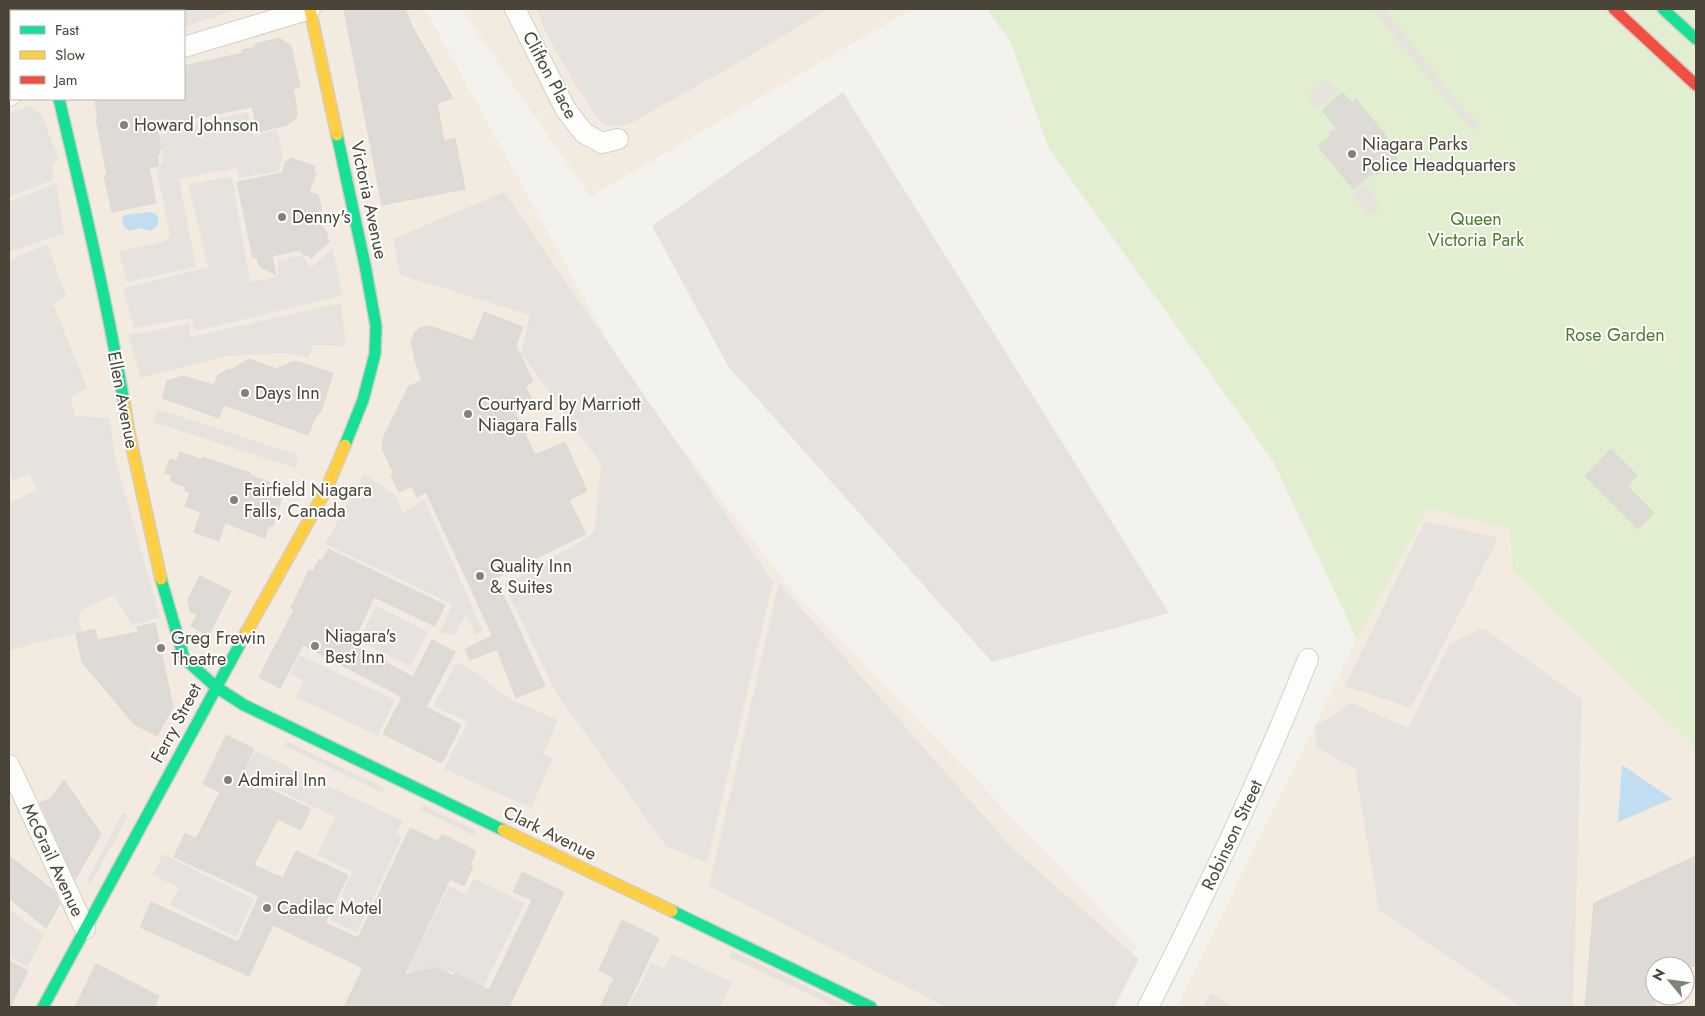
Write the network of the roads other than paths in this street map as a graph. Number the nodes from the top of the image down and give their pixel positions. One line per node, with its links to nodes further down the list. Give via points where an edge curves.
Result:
1 (310, 9): 6 (street); 10 (street, Victoria Avenue, via 376,326 375,354)
2 (515, 9): 9 (street, Clifton Place, via 566,110 584,133 602,143)
3 (1614, 9): 7 (street)
4 (1663, 9): 5 (street)
5 (1696, 39)
6 (185, 47)
7 (1696, 85)
8 (59, 100): 12 (street, Ellen Avenue, via 164,592 184,658)
9 (618, 139)
10 (363, 400): 12 (street, Ferry Street, via 326,490)
11 (1308, 659): 17 (street, Robinson Street, via 1215,874)
12 (216, 686): 14 (street, Ferry Street); 16 (street, Clark Avenue, via 244,705)
13 (9, 765): 14 (street, McGrail Avenue)
14 (85, 929): 15 (street, Ferry Street)
15 (43, 1007)
16 (871, 1007)
17 (1148, 1007)

